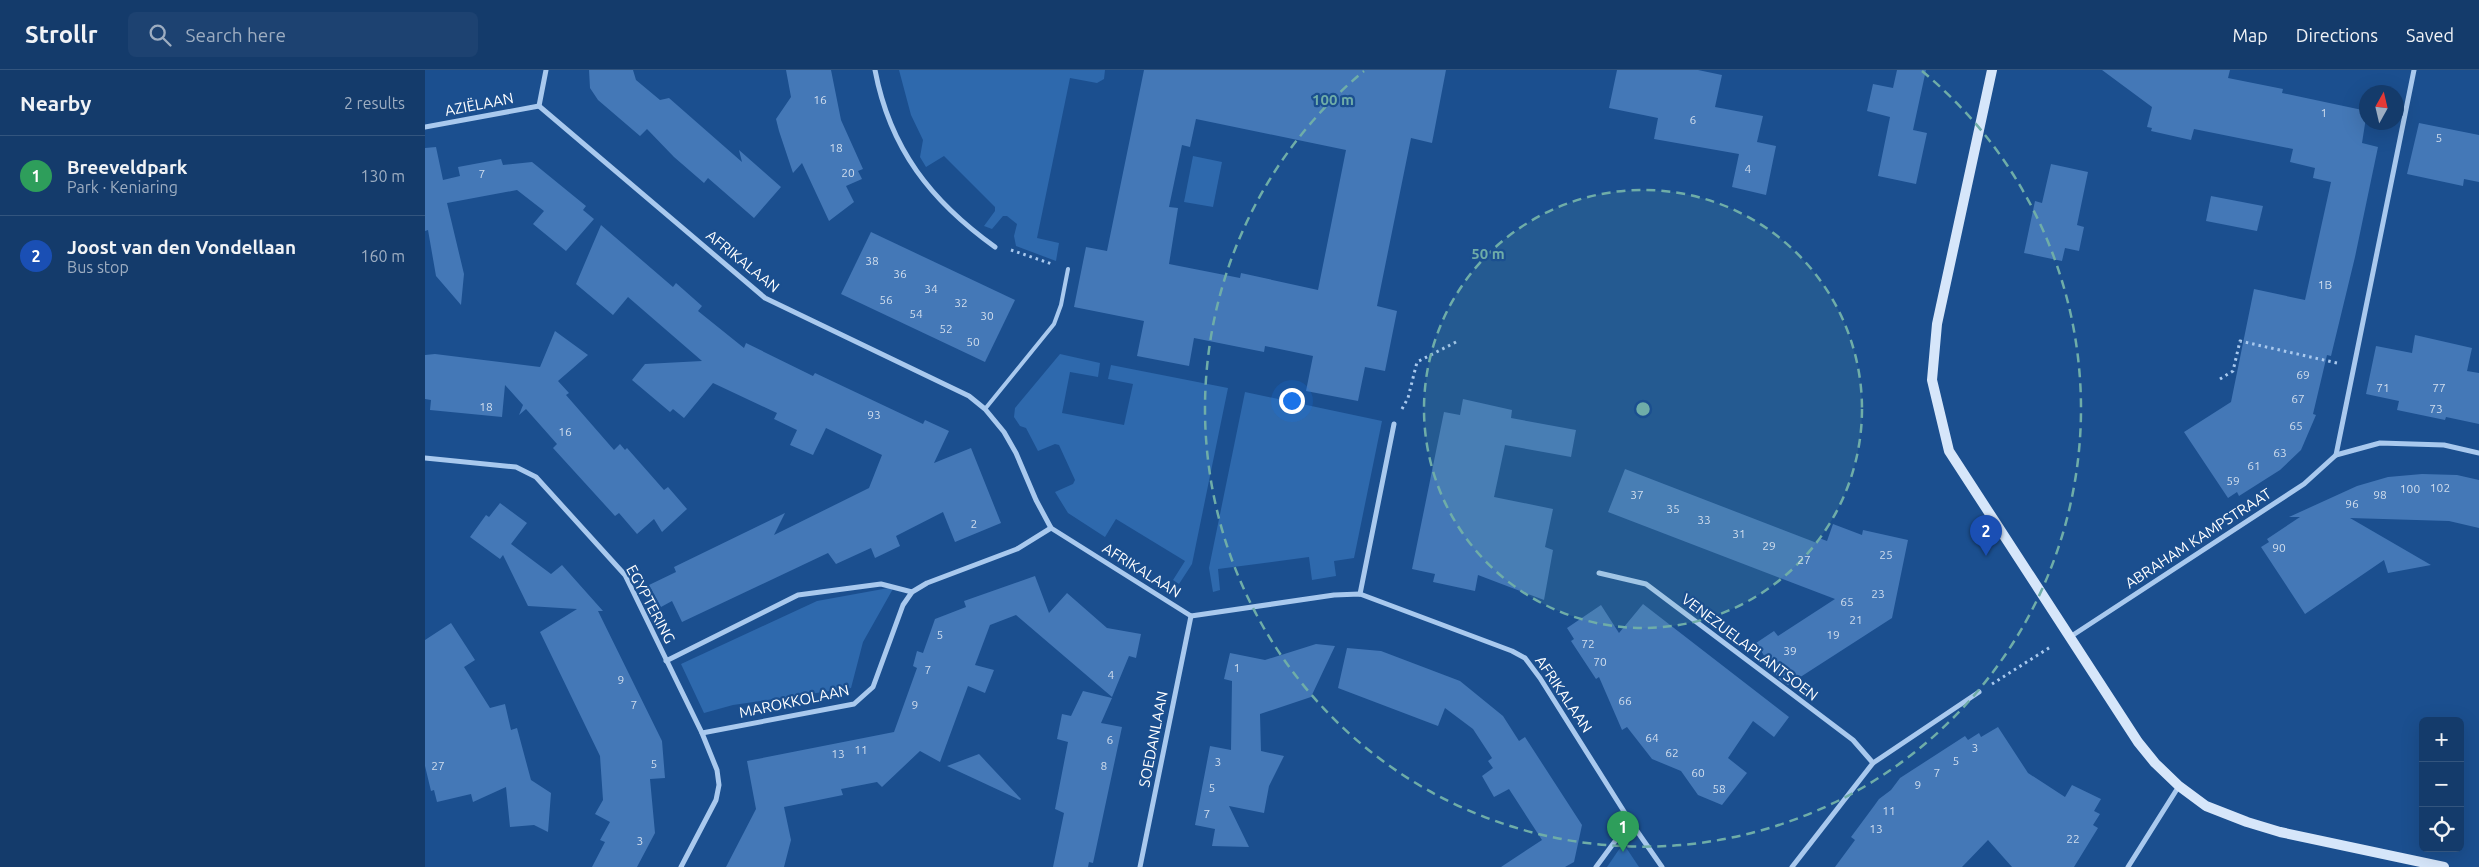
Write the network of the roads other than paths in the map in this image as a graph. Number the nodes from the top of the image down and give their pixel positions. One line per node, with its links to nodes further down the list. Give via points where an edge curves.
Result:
1 (545, 70): 5 (street)
2 (875, 70): 7 (street, via 890,123 922,180 943,206)
3 (1992, 70): 19 (street, via 1937,324 1932,380 1949,451)
4 (2414, 70): 12 (street)
5 (539, 106): 6 (street, AZIËLAAN); 9 (street, AFRIKALAAN, via 765,298 938,380 969,396)
6 (425, 127)
7 (995, 247)
8 (1068, 270): 9 (lane, via 1054,324)
9 (985, 409): 14 (street, AFRIKALAAN, via 1016,453)
10 (1394, 424): 17 (street)
11 (2479, 453): 12 (street, ABRAHAM KAMPSTRAAT, via 2444,445 2380,443)
12 (2336, 455): 19 (street, ABRAHAM KAMPSTRAAT, via 2304,484)
13 (425, 458): 20 (street, EGYPTERING, via 516,467 536,477 625,574)
14 (1051, 528): 16 (street, via 1017,549); 18 (street, AFRIKALAAN)
15 (1599, 573): 23 (street, VENEZUELAPLANTSOEN, via 1646,584 1853,740)
16 (912, 592): 20 (street, via 881,584 798,594); 22 (street, MAROKKOLAAN, via 903,605 873,687 854,704)
17 (1360, 594): 18 (street, AFRIKALAAN); 25 (street, AFRIKALAAN, via 1525,658)
18 (1191, 616): 27 (street, SOEDANLAAN)
19 (2070, 637): 24 (street, via 2138,742)
20 (667, 661): 22 (street, EGYPTERING)
21 (1979, 692): 23 (street)
22 (702, 733): 26 (street, EGYPTERING, via 717,770 719,785 716,800)
23 (1873, 763): 30 (street)
24 (2179, 786): 31 (street); 32 (street, via 2206,806 2255,825)
25 (1630, 821): 28 (street); 29 (street, AFRIKALAAN)
26 (681, 867)
27 (1140, 867)
28 (1596, 867)
29 (1662, 867)
30 (1792, 867)
31 (2127, 867)
32 (2444, 867)

